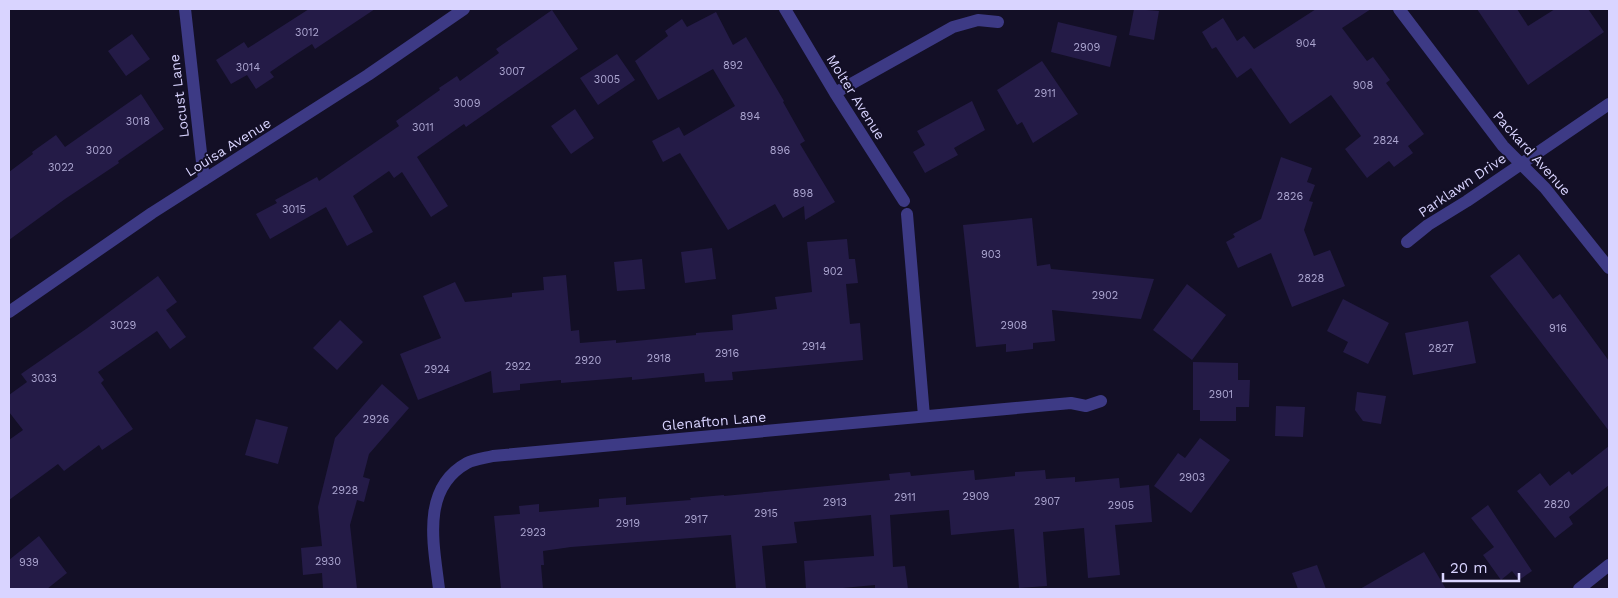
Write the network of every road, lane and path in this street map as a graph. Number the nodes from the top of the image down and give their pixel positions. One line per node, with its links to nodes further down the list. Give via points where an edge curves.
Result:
1 (185, 9): 9 (street, Locust Lane)
2 (464, 9): 9 (street, Louisa Avenue)
3 (785, 9): 6 (street, Molter Avenue)
4 (1399, 9): 8 (street, Packard Avenue, via 1503,146)
5 (998, 22): 6 (street, via 978,20 953,27)
6 (835, 93): 10 (street, Molter Avenue)
7 (1609, 104): 8 (street, Parklawn Drive)
8 (1521, 164): 12 (street, Parklawn Drive); 13 (street, Packard Avenue, via 1546,188)
9 (204, 180): 14 (street, Louisa Avenue)
10 (904, 201)
11 (907, 214): 16 (street)
12 (1407, 242)
13 (1609, 268)
14 (9, 312)
15 (1101, 401): 16 (street, Glenafton Lane, via 1086,406 1071,403)
16 (924, 416): 18 (street, Glenafton Lane, via 503,455 469,462 447,480 436,502 432,522)
17 (1609, 565): 19 (street)
18 (439, 589)
19 (1578, 589)

